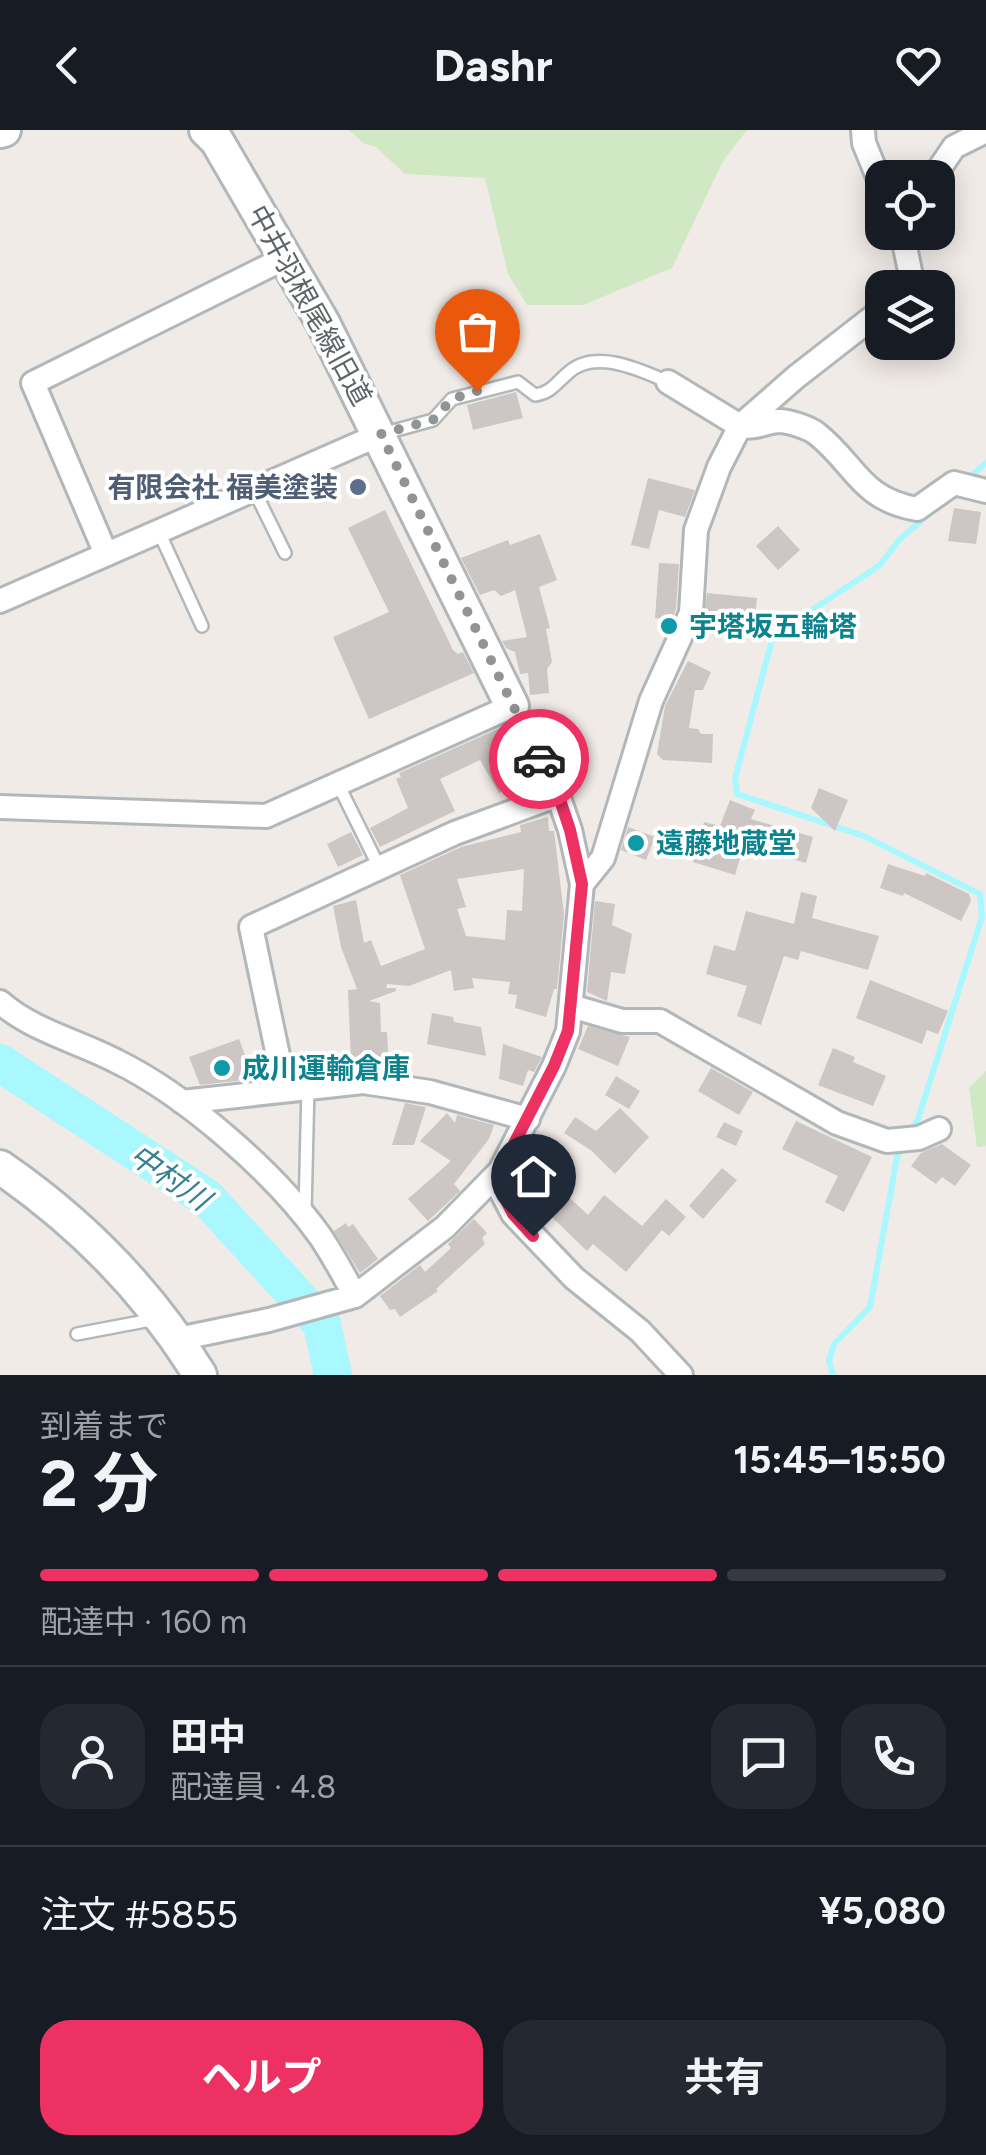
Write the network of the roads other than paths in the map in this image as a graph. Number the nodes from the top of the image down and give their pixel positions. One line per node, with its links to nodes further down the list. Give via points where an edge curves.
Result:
1 (206, 130): 6 (street, 中井羽根尾線旧道)
2 (863, 130): 4 (street)
3 (986, 132): 5 (street, via 954,146)
4 (871, 160)
5 (943, 160)
6 (286, 258): 10 (street, 中井羽根尾線旧道); 15 (street, via 32,383)
7 (865, 323): 9 (street)
8 (668, 382): 9 (street); 10 (lane, via 629,365 587,362 546,394 535,395 518,382 503,384 452,399 433,420)
9 (740, 426): 11 (street, via 780,421 815,432 862,484 896,505 917,509); 23 (street, via 696,530 691,612 651,701 604,858)
10 (381, 434): 12 (street); 18 (street, 中井羽根尾線旧道)
11 (970, 487)
12 (254, 490): 13 (street); 14 (lane)
13 (159, 532): 15 (street); 17 (lane)
14 (285, 553)
15 (106, 554): 16 (street)
16 (0, 601)
17 (202, 626)
18 (512, 706): 19 (street); 20 (street, 中井羽根尾線旧道)
19 (338, 784): 21 (street, via 266,816); 22 (lane)
20 (558, 794): 22 (street); 23 (street, 中井羽根尾線旧道)
21 (0, 807)
22 (380, 869): 26 (street, via 251,927)
23 (582, 884): 25 (street, 中井羽根尾線旧道)
24 (0, 1002): 27 (street)
25 (572, 1006): 28 (street, 中井羽根尾線旧道, via 568,1031); 29 (street, via 622,1021 660,1021 837,1123 888,1141)
26 (296, 1088): 27 (street); 28 (street, via 363,1082); 32 (lane)
27 (182, 1102): 32 (street)
28 (528, 1119): 31 (street, 中井羽根尾線旧道)
29 (939, 1129)
30 (0, 1167): 34 (street, via 86,1233)
31 (500, 1171): 33 (street, 中井羽根尾線旧道, via 445,1227); 37 (street, via 513,1214)
32 (304, 1218): 33 (street, via 320,1236)
33 (349, 1298): 34 (street, via 269,1320)
34 (169, 1329): 35 (lane); 36 (street)
35 (77, 1334)
36 (200, 1375)
37 (681, 1375)

